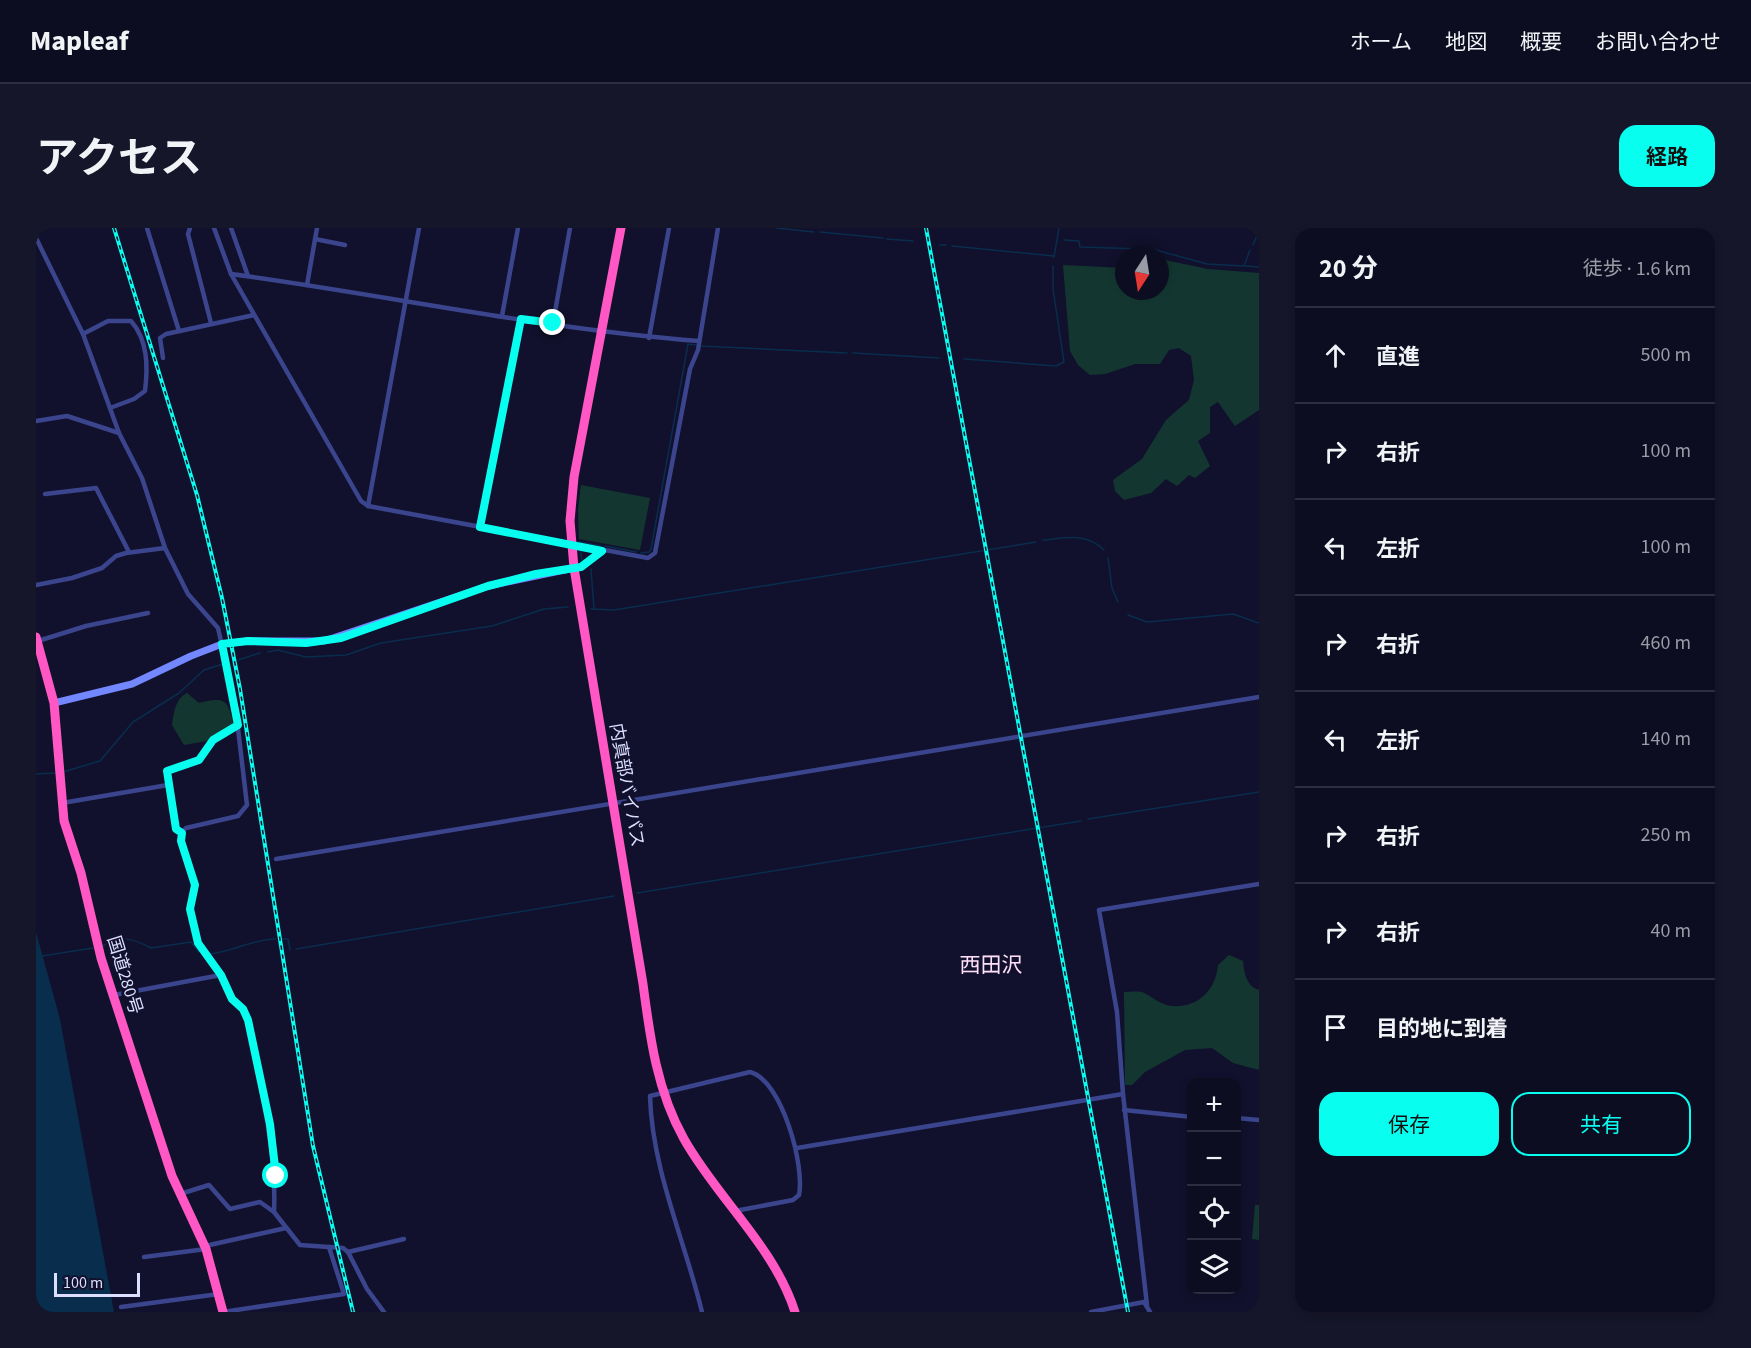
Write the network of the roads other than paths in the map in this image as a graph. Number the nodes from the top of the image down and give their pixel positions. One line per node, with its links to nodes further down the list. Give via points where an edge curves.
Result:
1 (147, 228): 25 (street)
2 (190, 228): 22 (street, via 188,234)
3 (214, 228): 15 (street)
4 (231, 228): 16 (street)
5 (317, 228): 13 (street)
6 (419, 228): 18 (street)
7 (518, 228): 20 (street)
8 (570, 228): 23 (street)
9 (621, 228): 24 (highway, 内真部バイパス)
10 (669, 228): 27 (street)
11 (718, 228): 28 (street)
12 (36, 238): 26 (street)
13 (315, 239): 14 (street); 17 (street)
14 (345, 244)
15 (231, 274): 16 (street); 19 (street)
16 (248, 276): 17 (street)
17 (307, 285): 18 (street)
18 (405, 300): 20 (street); 34 (street)
19 (254, 315): 22 (street); 34 (street, via 361,501)
20 (502, 316): 21 (street)
21 (521, 319): 23 (street); 35 (street)
22 (211, 323): 25 (street)
23 (553, 323): 24 (street)
24 (602, 330): 27 (street); 36 (highway, 内真部バイパス, via 574,477)
25 (179, 331): 29 (street, via 160,338)
26 (83, 334): 30 (street); 30 (street, via 108,321 131,321 145,348 145,391)
27 (650, 338): 28 (street)
28 (699, 341): 38 (street, via 690,369 655,553 648,558)
29 (163, 358)
30 (110, 408): 32 (street)
31 (36, 422): 32 (street, via 67,416)
32 (119, 433): 37 (street, via 142,478)
33 (45, 494): 39 (street, via 96,488)
34 (368, 506): 35 (street)
35 (480, 527): 36 (street)
36 (571, 544): 38 (street); 40 (highway, 内真部バイパス)
37 (165, 548): 39 (street); 44 (street, via 188,594 218,628)
38 (602, 551): 40 (street)
39 (129, 552): 41 (street, via 116,556 102,568)
40 (574, 568): 44 (street, via 488,586 324,641); 50 (highway, 内真部バイパス)
41 (36, 585)
42 (148, 613): 43 (street)
43 (37, 639): 46 (highway, 国道280号)
44 (222, 644): 46 (street, via 132,684); 47 (street)
45 (1259, 697): 50 (street)
46 (54, 703): 49 (highway, 国道280号)
47 (238, 725): 48 (street, via 213,740 199,760 168,769); 51 (street, via 248,800 245,809 238,816 191,825)
48 (168, 784): 49 (street); 51 (street, via 176,829)
49 (62, 803): 55 (highway, 国道280号)
50 (613, 803): 52 (street); 56 (highway, 内真部バイパス, via 649,1034)
51 (182, 833): 54 (street, via 195,885 190,909 198,943)
52 (276, 859)
53 (1259, 884): 57 (street, via 1099,910 1117,1012)
54 (221, 975): 55 (street); 65 (street, via 248,1020 270,1124 276,1176)
55 (114, 995): 63 (highway, 国道280号)
56 (663, 1093): 62 (street, via 755,1073 779,1102); 64 (highway, 内真部バイパス, via 684,1139); 77 (street, via 650,1096 651,1116)
57 (1123, 1094): 58 (street); 62 (street)
58 (1124, 1110): 59 (street); 73 (street)
59 (1187, 1117)
60 (1241, 1118): 61 (street)
61 (1259, 1120)
62 (797, 1148): 64 (street, via 797,1199)
63 (178, 1195): 65 (street, via 209,1185 230,1209 260,1202); 69 (highway, 国道280号)
64 (735, 1211): 78 (highway, 内真部バイパス, via 780,1276)
65 (274, 1212): 66 (street)
66 (286, 1228): 68 (street, via 305,1247); 69 (street)
67 (404, 1239): 70 (street)
68 (329, 1247): 70 (street); 75 (street, via 344,1294)
69 (205, 1248): 71 (street); 72 (highway, 国道280号)
70 (348, 1252): 76 (street)
71 (144, 1257)
72 (219, 1294): 74 (street); 75 (highway, 国道280号)
73 (1147, 1305): 79 (street, via 1144,1302); 80 (street)
74 (121, 1307)
75 (223, 1312)
76 (384, 1312)
77 (702, 1312)
78 (795, 1312)
79 (1091, 1312)
80 (1150, 1312)

